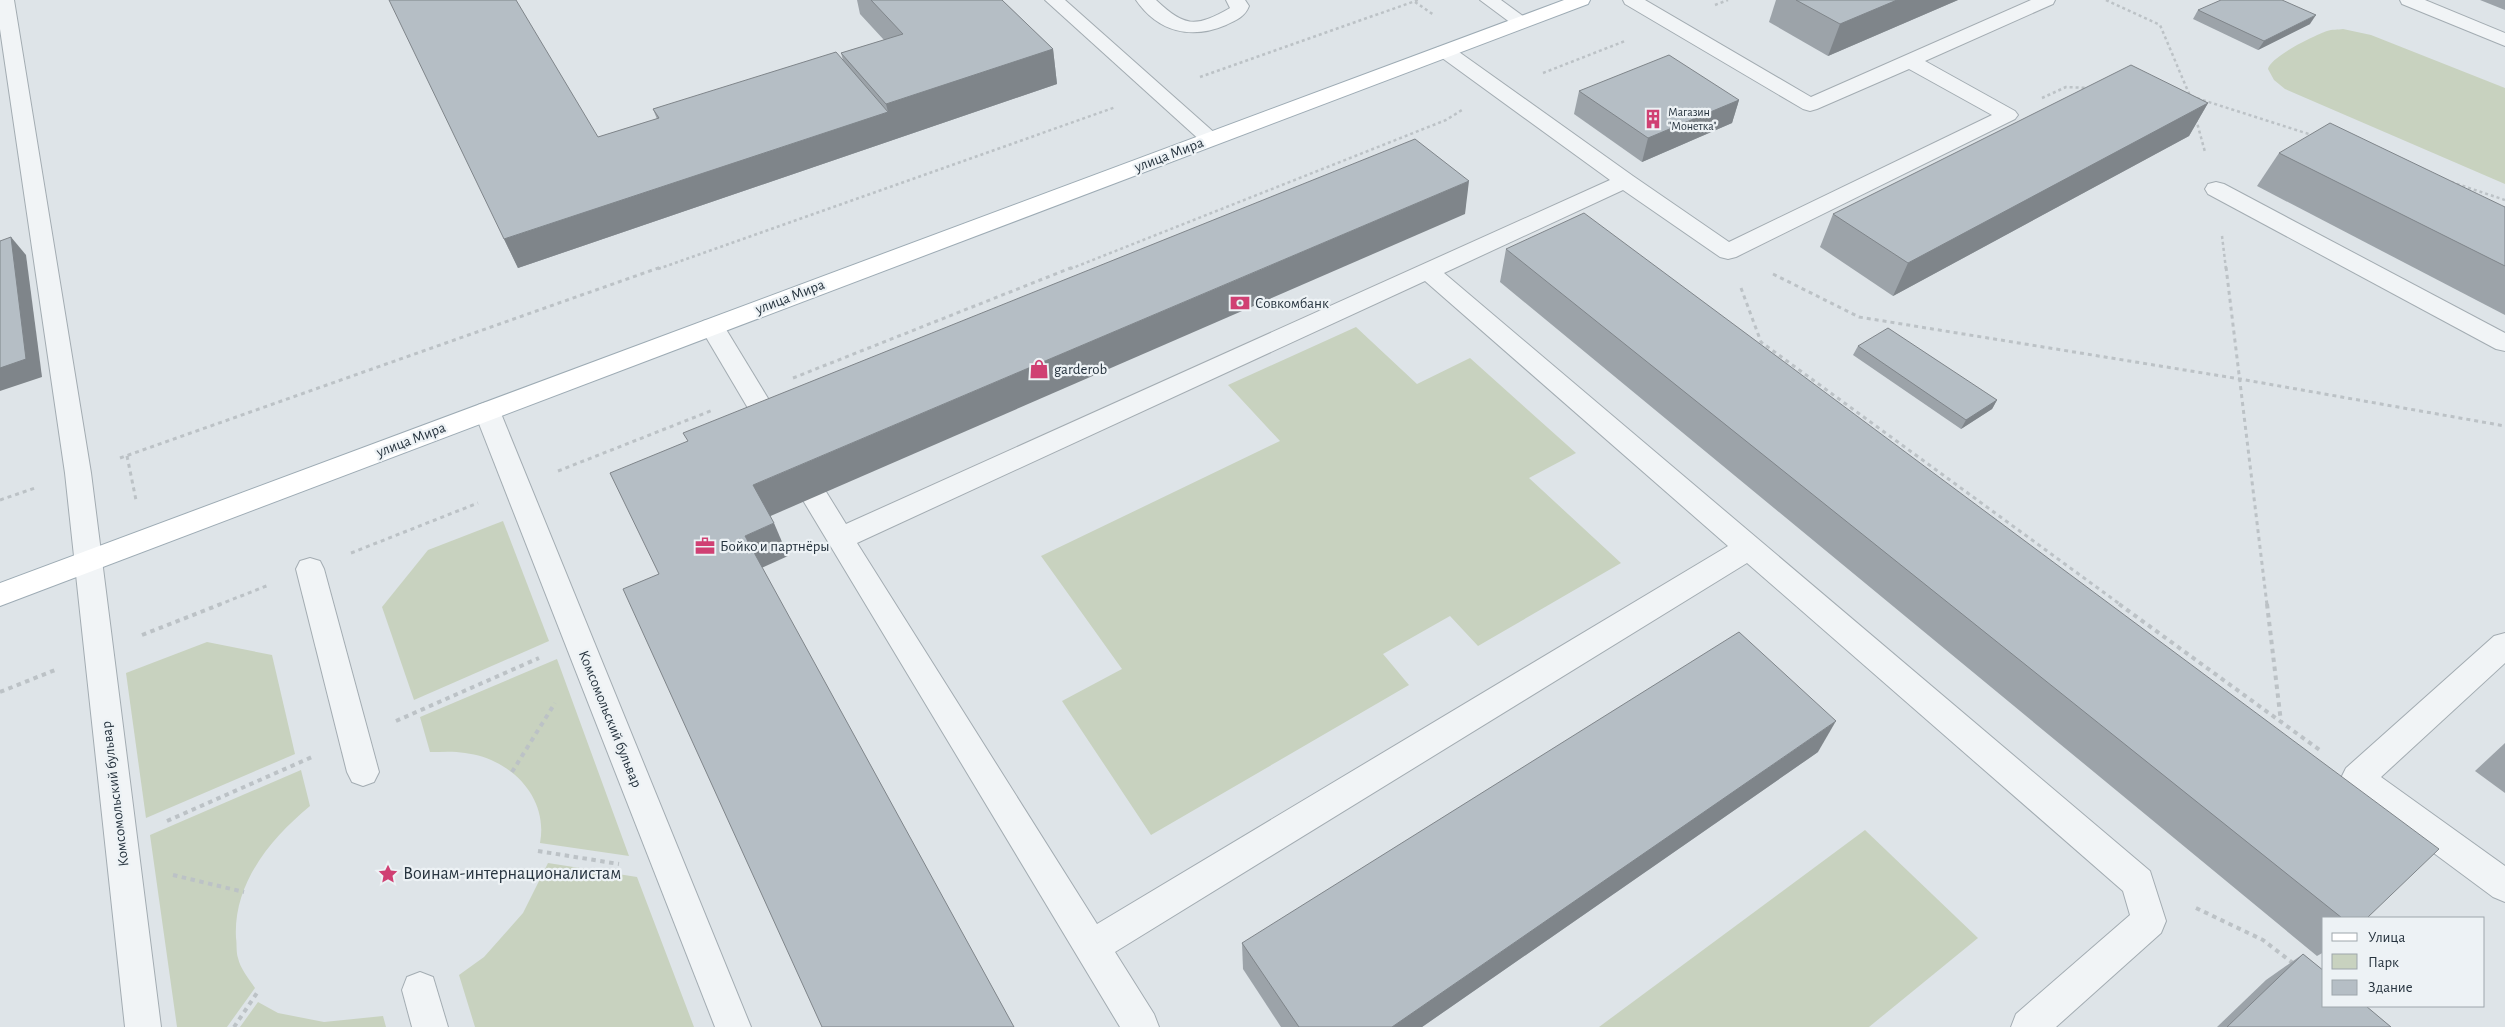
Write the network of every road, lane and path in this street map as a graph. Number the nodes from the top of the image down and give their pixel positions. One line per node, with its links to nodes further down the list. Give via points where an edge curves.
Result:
1 (5, 0): 46 (street, Комсомольский бульвар, via 78,473)
2 (1054, 0): 20 (street)
3 (1145, 0): 4 (street, via 1173,24 1190,28 1230,16 1240,6)
4 (1235, 0)
5 (1418, 0): 20 (path)
6 (1488, 0): 13 (street)
7 (1581, 0): 13 (main road, улица Мира)
8 (1632, 0): 14 (street)
9 (1728, 0): 14 (path)
10 (2046, 0): 17 (street)
11 (2106, 0): 22 (path, via 2160,26)
12 (2409, 0): 15 (street)
13 (1522, 22): 16 (main road, улица Мира)
14 (1670, 23): 17 (street, via 1810,105); 19 (path)
15 (2505, 40)
16 (1444, 52): 19 (street); 27 (main road, улица Мира)
17 (1910, 61): 25 (street)
18 (2095, 89): 25 (path, via 2066,87)
19 (1498, 90): 28 (street); 37 (path, via 1446,120)
20 (1157, 92): 27 (street); 41 (path)
21 (2180, 95): 22 (path)
22 (2190, 96): 23 (path); 26 (path)
23 (2192, 105)
24 (2195, 114): 30 (path)
25 (2008, 115): 32 (street)
26 (2316, 136)
27 (1210, 140): 34 (main road, улица Мира)
28 (1625, 181): 32 (street); 33 (street)
29 (2448, 181): 31 (path)
30 (2216, 189): 35 (street); 36 (path)
31 (2505, 200)
32 (1728, 252): 36 (path, via 1859,317); 53 (path, via 1761,342)
33 (1428, 270): 44 (street); 45 (street)
34 (712, 327): 37 (street); 38 (main road, улица Мира)
35 (2505, 344)
36 (2240, 379): 39 (path); 53 (path)
37 (752, 394): 40 (street); 42 (path)
38 (487, 411): 42 (street, Комсомольский бульвар); 46 (main road, улица Мира)
39 (2505, 426)
40 (777, 435)
41 (112, 461)
42 (518, 487): 47 (path); 51 (street, Комсомольский бульвар)
43 (815, 497): 44 (street)
44 (840, 539): 63 (street)
45 (1750, 547): 60 (street); 63 (street)
46 (88, 562): 48 (main road, улица Мира); 50 (street, Комсомольский бульвар)
47 (310, 569): 50 (path); 54 (street)
48 (0, 595)
49 (2505, 645): 56 (street)
50 (99, 652): 52 (path); 58 (street, Комсомольский бульвар)
51 (585, 656): 55 (path); 59 (street, Комсомольский бульвар)
52 (0, 692)
53 (2281, 722): 56 (path)
54 (363, 772)
55 (512, 772)
56 (2357, 778): 61 (street)
57 (538, 851): 59 (path)
58 (124, 863): 62 (path); 67 (street, Комсомольский бульвар)
59 (671, 872): 70 (street, Комсомольский бульвар)
60 (2138, 882): 64 (path, via 2263,940); 72 (street, via 2149,921)
61 (2505, 886)
62 (244, 892)
63 (1092, 947): 71 (street)
64 (2301, 970)
65 (259, 990): 68 (path)
66 (420, 990): 69 (street)
67 (144, 1027)
68 (234, 1027)
69 (430, 1027)
70 (733, 1027)
71 (1141, 1027)
72 (2030, 1027)

